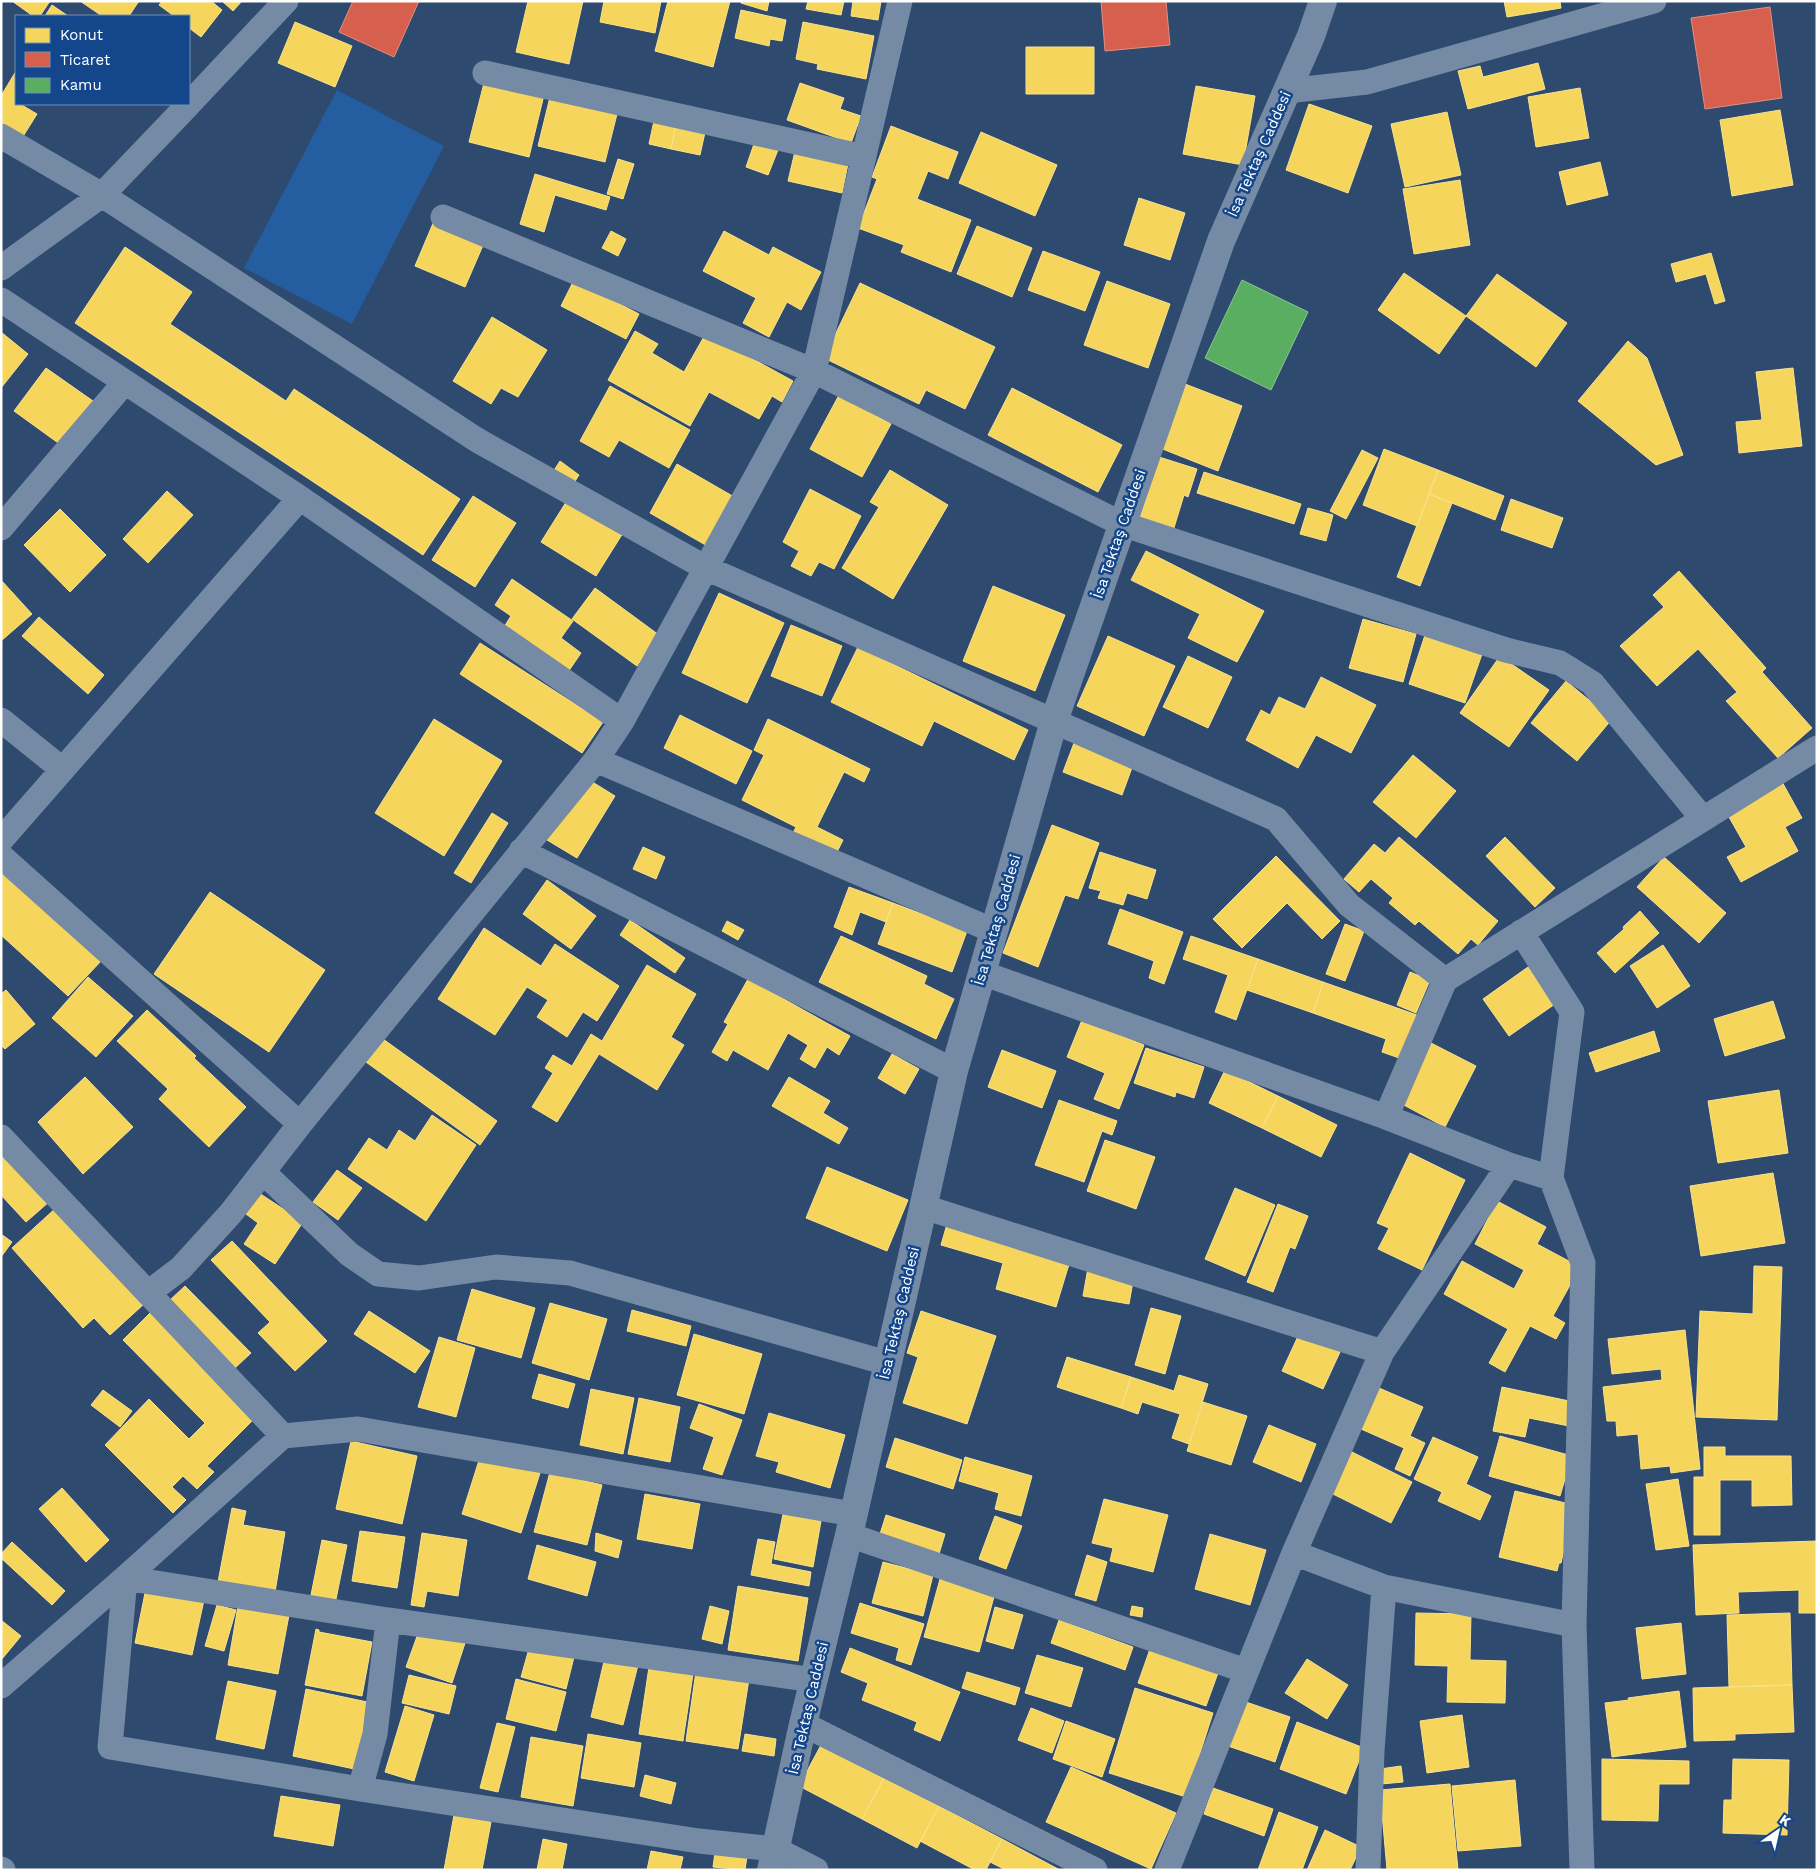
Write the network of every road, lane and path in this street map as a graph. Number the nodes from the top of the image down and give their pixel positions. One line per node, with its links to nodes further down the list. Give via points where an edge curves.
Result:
1 (286, 1): 7 (street)
2 (900, 1): 10 (street)
3 (1323, 1): 6 (street, İsa Tektaş Caddesi)
4 (1654, 1): 6 (street, via 1367,82)
5 (485, 73): 10 (street)
6 (1287, 91): 18 (street, İsa Tektaş Caddesi, via 1221,241)
7 (190, 103)
8 (188, 105): 11 (street)
9 (1, 136): 11 (street)
10 (864, 157): 15 (street)
11 (102, 195): 13 (street); 20 (street, via 477,440)
12 (443, 217): 15 (street)
13 (1, 268)
14 (1, 300): 16 (street)
15 (814, 371): 18 (street); 20 (street)
16 (125, 382): 17 (street); 19 (street)
17 (300, 498): 22 (street); 26 (street)
18 (1122, 524): 23 (street, İsa Tektaş Caddesi); 27 (street, via 1506,650 1560,663 1592,683)
19 (1, 528)
20 (706, 568): 22 (street); 23 (street)
21 (1, 720): 26 (street)
22 (622, 721): 25 (street)
23 (1054, 721): 31 (street, İsa Tektaş Caddesi); 34 (street, via 1276,819 1348,905)
24 (1817, 748): 27 (street)
25 (596, 760): 29 (street); 31 (street)
26 (62, 769): 28 (street)
27 (1703, 819): 32 (street)
28 (1, 840)
29 (521, 851): 35 (street); 37 (street)
30 (1, 856): 37 (street)
31 (994, 931): 33 (street, İsa Tektaş Caddesi)
32 (1521, 932): 34 (street); 41 (street, via 1572,1012)
33 (982, 973): 35 (street, İsa Tektaş Caddesi); 36 (street)
34 (1445, 980): 36 (street)
35 (954, 1071): 42 (street, İsa Tektaş Caddesi)
36 (1386, 1116): 39 (street)
37 (300, 1124): 40 (street)
38 (1, 1137): 43 (street)
39 (1509, 1165): 41 (street); 44 (street)
40 (263, 1172): 43 (street, via 181,1268); 45 (street, via 350,1254 378,1274 419,1278 496,1267 570,1273)
41 (1551, 1178): 52 (street, via 1582,1263)
42 (924, 1207): 44 (street); 45 (street, İsa Tektaş Caddesi)
43 (148, 1293): 46 (street)
44 (1382, 1352): 48 (street)
45 (887, 1363): 47 (street, İsa Tektaş Caddesi)
46 (283, 1436): 47 (street, via 358,1429); 49 (street)
47 (851, 1525): 53 (street); 54 (street, İsa Tektaş Caddesi)
48 (1294, 1553): 50 (street); 53 (street)
49 (125, 1578): 51 (street); 55 (street); 57 (street, via 110,1747)
50 (1384, 1587): 52 (street); 62 (street, via 1372,1751)
51 (388, 1620): 54 (street); 57 (street, via 376,1734)
52 (1574, 1625): 63 (street)
53 (1246, 1671): 61 (street)
54 (814, 1680): 56 (street, İsa Tektaş Caddesi)
55 (1, 1686)
56 (803, 1724): 58 (street, İsa Tektaş Caddesi); 60 (street)
57 (360, 1789): 58 (street, via 699,1841)
58 (773, 1859): 59 (street)
59 (816, 1870)
60 (1095, 1870)
61 (1167, 1870)
62 (1368, 1870)
63 (1582, 1870)

